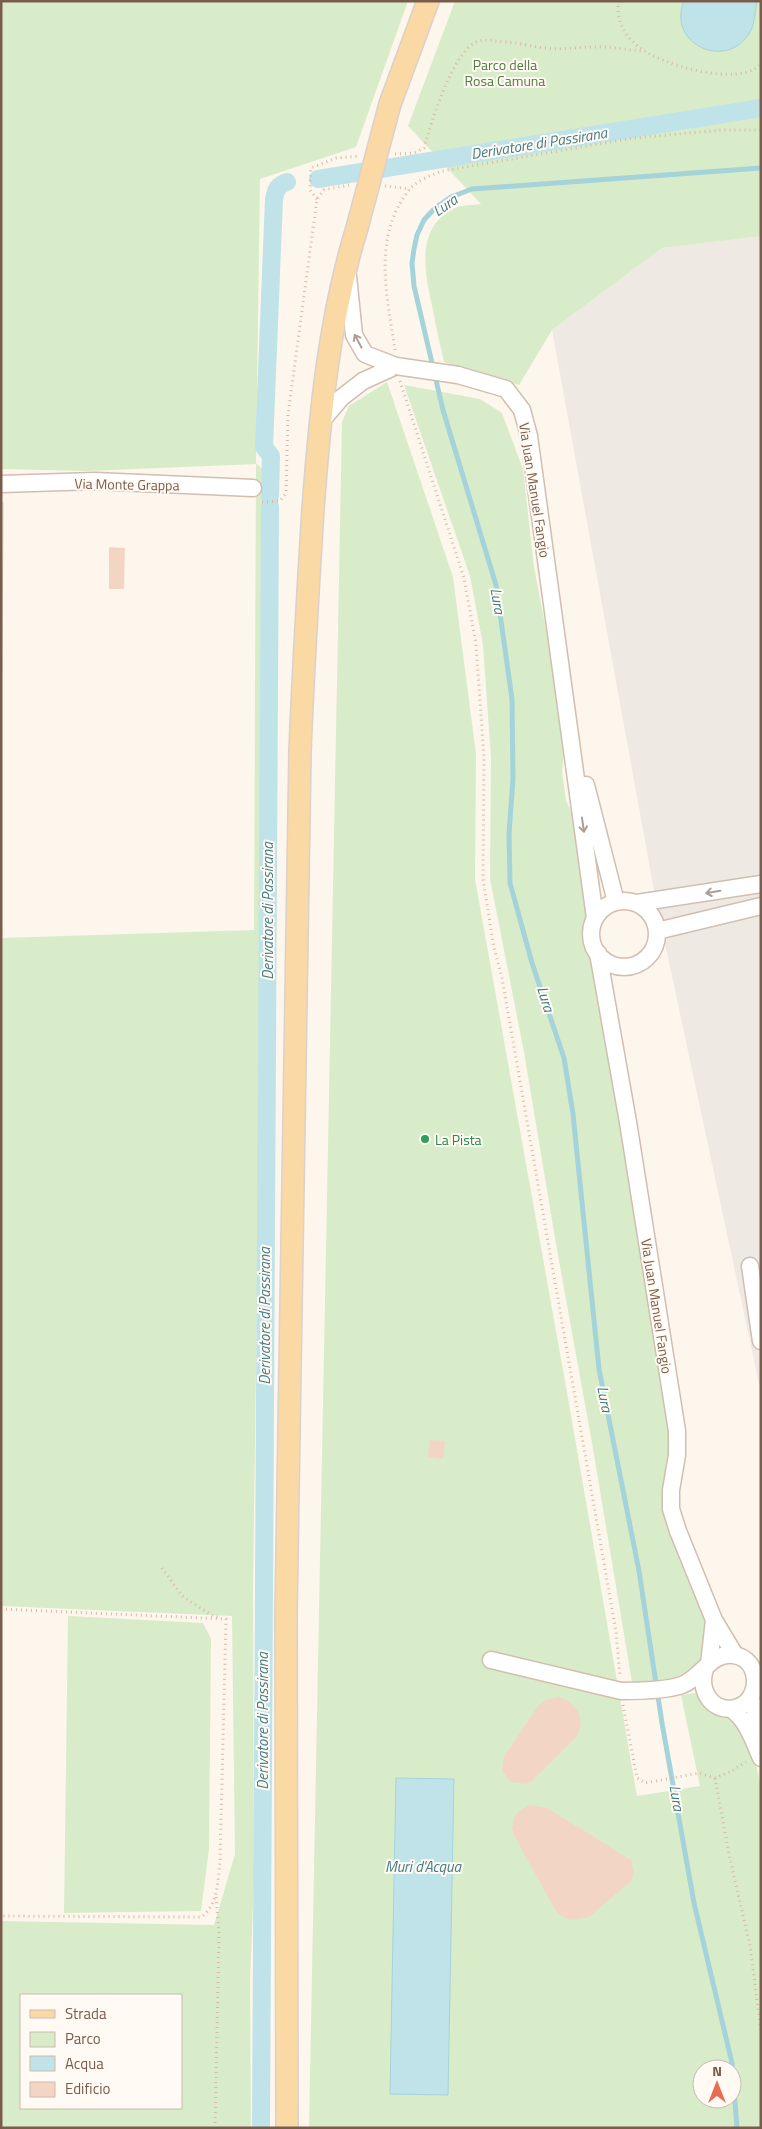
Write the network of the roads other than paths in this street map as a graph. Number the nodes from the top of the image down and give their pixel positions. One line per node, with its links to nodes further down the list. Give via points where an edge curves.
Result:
1 (428, 1): 2 (main road, bridge, via 390,104)
2 (347, 260): 3 (street, Via Juan Manuel Fangio, one-way to 2, via 365,354 354,335); 4 (main road)
3 (397, 366): 4 (street, via 362,380); 7 (street, Via Juan Manuel Fangio, bridge, via 458,375 506,389 522,410 529,436)
4 (319, 424): 29 (main road, via 304,638 300,752 286,1615)
5 (1, 484): 6 (street, Via Monte Grappa, via 94,481)
6 (253, 488)
7 (566, 708): 9 (street, Via Juan Manuel Fangio); 12 (street, Via Juan Manuel Fangio, one-way to 12)
8 (761, 884): 10 (street, one-way to 10)
9 (616, 902): 10 (street); 12 (street)
10 (637, 904): 13 (street, via 651,915)
11 (761, 906): 13 (street)
12 (595, 918): 14 (street, Via Juan Manuel Fangio, via 591,936)
13 (657, 931): 15 (street, via 656,941 646,957 629,966)
14 (598, 953): 15 (street, via 611,964); 16 (street, Via Juan Manuel Fangio)
15 (620, 966): 16 (street)
16 (604, 986): 19 (street, Via Juan Manuel Fangio, via 677,1431 671,1509)
17 (750, 1266): 18 (street)
18 (761, 1341)
19 (714, 1620): 20 (street, Via Juan Manuel Fangio); 22 (street, Via Juan Manuel Fangio)
20 (735, 1655): 22 (street, via 725,1655); 25 (street, via 744,1658 755,1672 756,1690)
21 (491, 1660): 23 (street, via 626,1691)
22 (707, 1667): 23 (street); 24 (street, via 702,1682)
23 (683, 1685): 24 (street)
24 (706, 1695): 26 (street, via 716,1705)
25 (751, 1698): 26 (street); 27 (street)
26 (731, 1709): 28 (street, via 748,1729)
27 (761, 1731)
28 (757, 1758)
29 (287, 2128)

